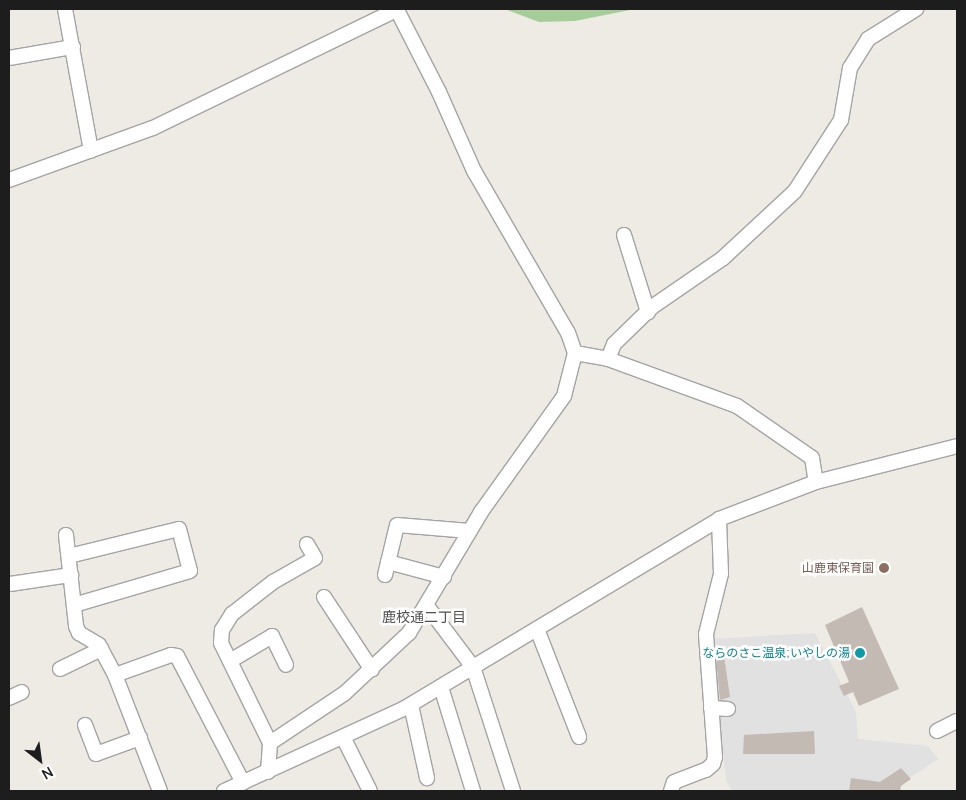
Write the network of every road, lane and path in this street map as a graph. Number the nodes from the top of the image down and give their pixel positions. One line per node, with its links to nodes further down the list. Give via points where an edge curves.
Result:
1 (65, 9): 4 (street)
2 (398, 9): 6 (street, via 153,128); 10 (street, via 440,92 474,171 568,333)
3 (916, 9): 9 (street, via 868,39 850,68 841,120 795,191 723,258)
4 (73, 47): 5 (street); 6 (street)
5 (9, 58)
6 (91, 151): 7 (street)
7 (9, 180)
8 (624, 235): 9 (street)
9 (648, 312): 11 (street, via 614,344)
10 (575, 353): 11 (street); 15 (street, via 564,396)
11 (608, 359): 13 (street, via 737,406 812,458)
12 (957, 446): 13 (street)
13 (816, 482): 14 (street)
14 (720, 519): 25 (street); 37 (street, via 721,574 706,634)
15 (470, 531): 20 (street); 20 (street, via 397,525 387,569)
16 (66, 535): 18 (street)
17 (307, 544): 27 (street, via 315,558 273,582 232,614 222,630 221,643)
18 (69, 556): 19 (street); 23 (street, via 179,529 190,571)
19 (71, 575): 21 (street); 23 (street)
20 (444, 577): 24 (street)
21 (10, 584)
22 (324, 597): 31 (street)
23 (74, 605): 26 (street, via 79,633)
24 (427, 606): 29 (street); 31 (street, via 409,633)
25 (537, 629): 29 (street); 43 (street)
26 (101, 649): 30 (street); 32 (street)
27 (230, 661): 28 (street, via 272,636); 45 (street)
28 (286, 665)
29 (473, 667): 33 (street); 53 (street)
30 (60, 669)
31 (372, 670): 45 (street)
32 (115, 675): 44 (street); 48 (street, via 171,655 178,656)
33 (441, 687): 36 (street); 52 (street)
34 (22, 692): 35 (street)
35 (9, 698)
36 (411, 705): 42 (street); 47 (street)
37 (711, 708): 38 (street); 54 (street, via 714,764 674,782)
38 (728, 709)
39 (957, 721): 41 (street)
40 (85, 725): 44 (street, via 96,754)
41 (937, 731)
42 (343, 737): 46 (street); 51 (street)
43 (579, 737)
44 (140, 738): 49 (street)
45 (270, 743): 46 (street)
46 (268, 772): 48 (street)
47 (427, 778)
48 (243, 783): 50 (street)
49 (160, 791)
50 (224, 791)
51 (370, 791)
52 (473, 791)
53 (513, 791)
54 (671, 791)

